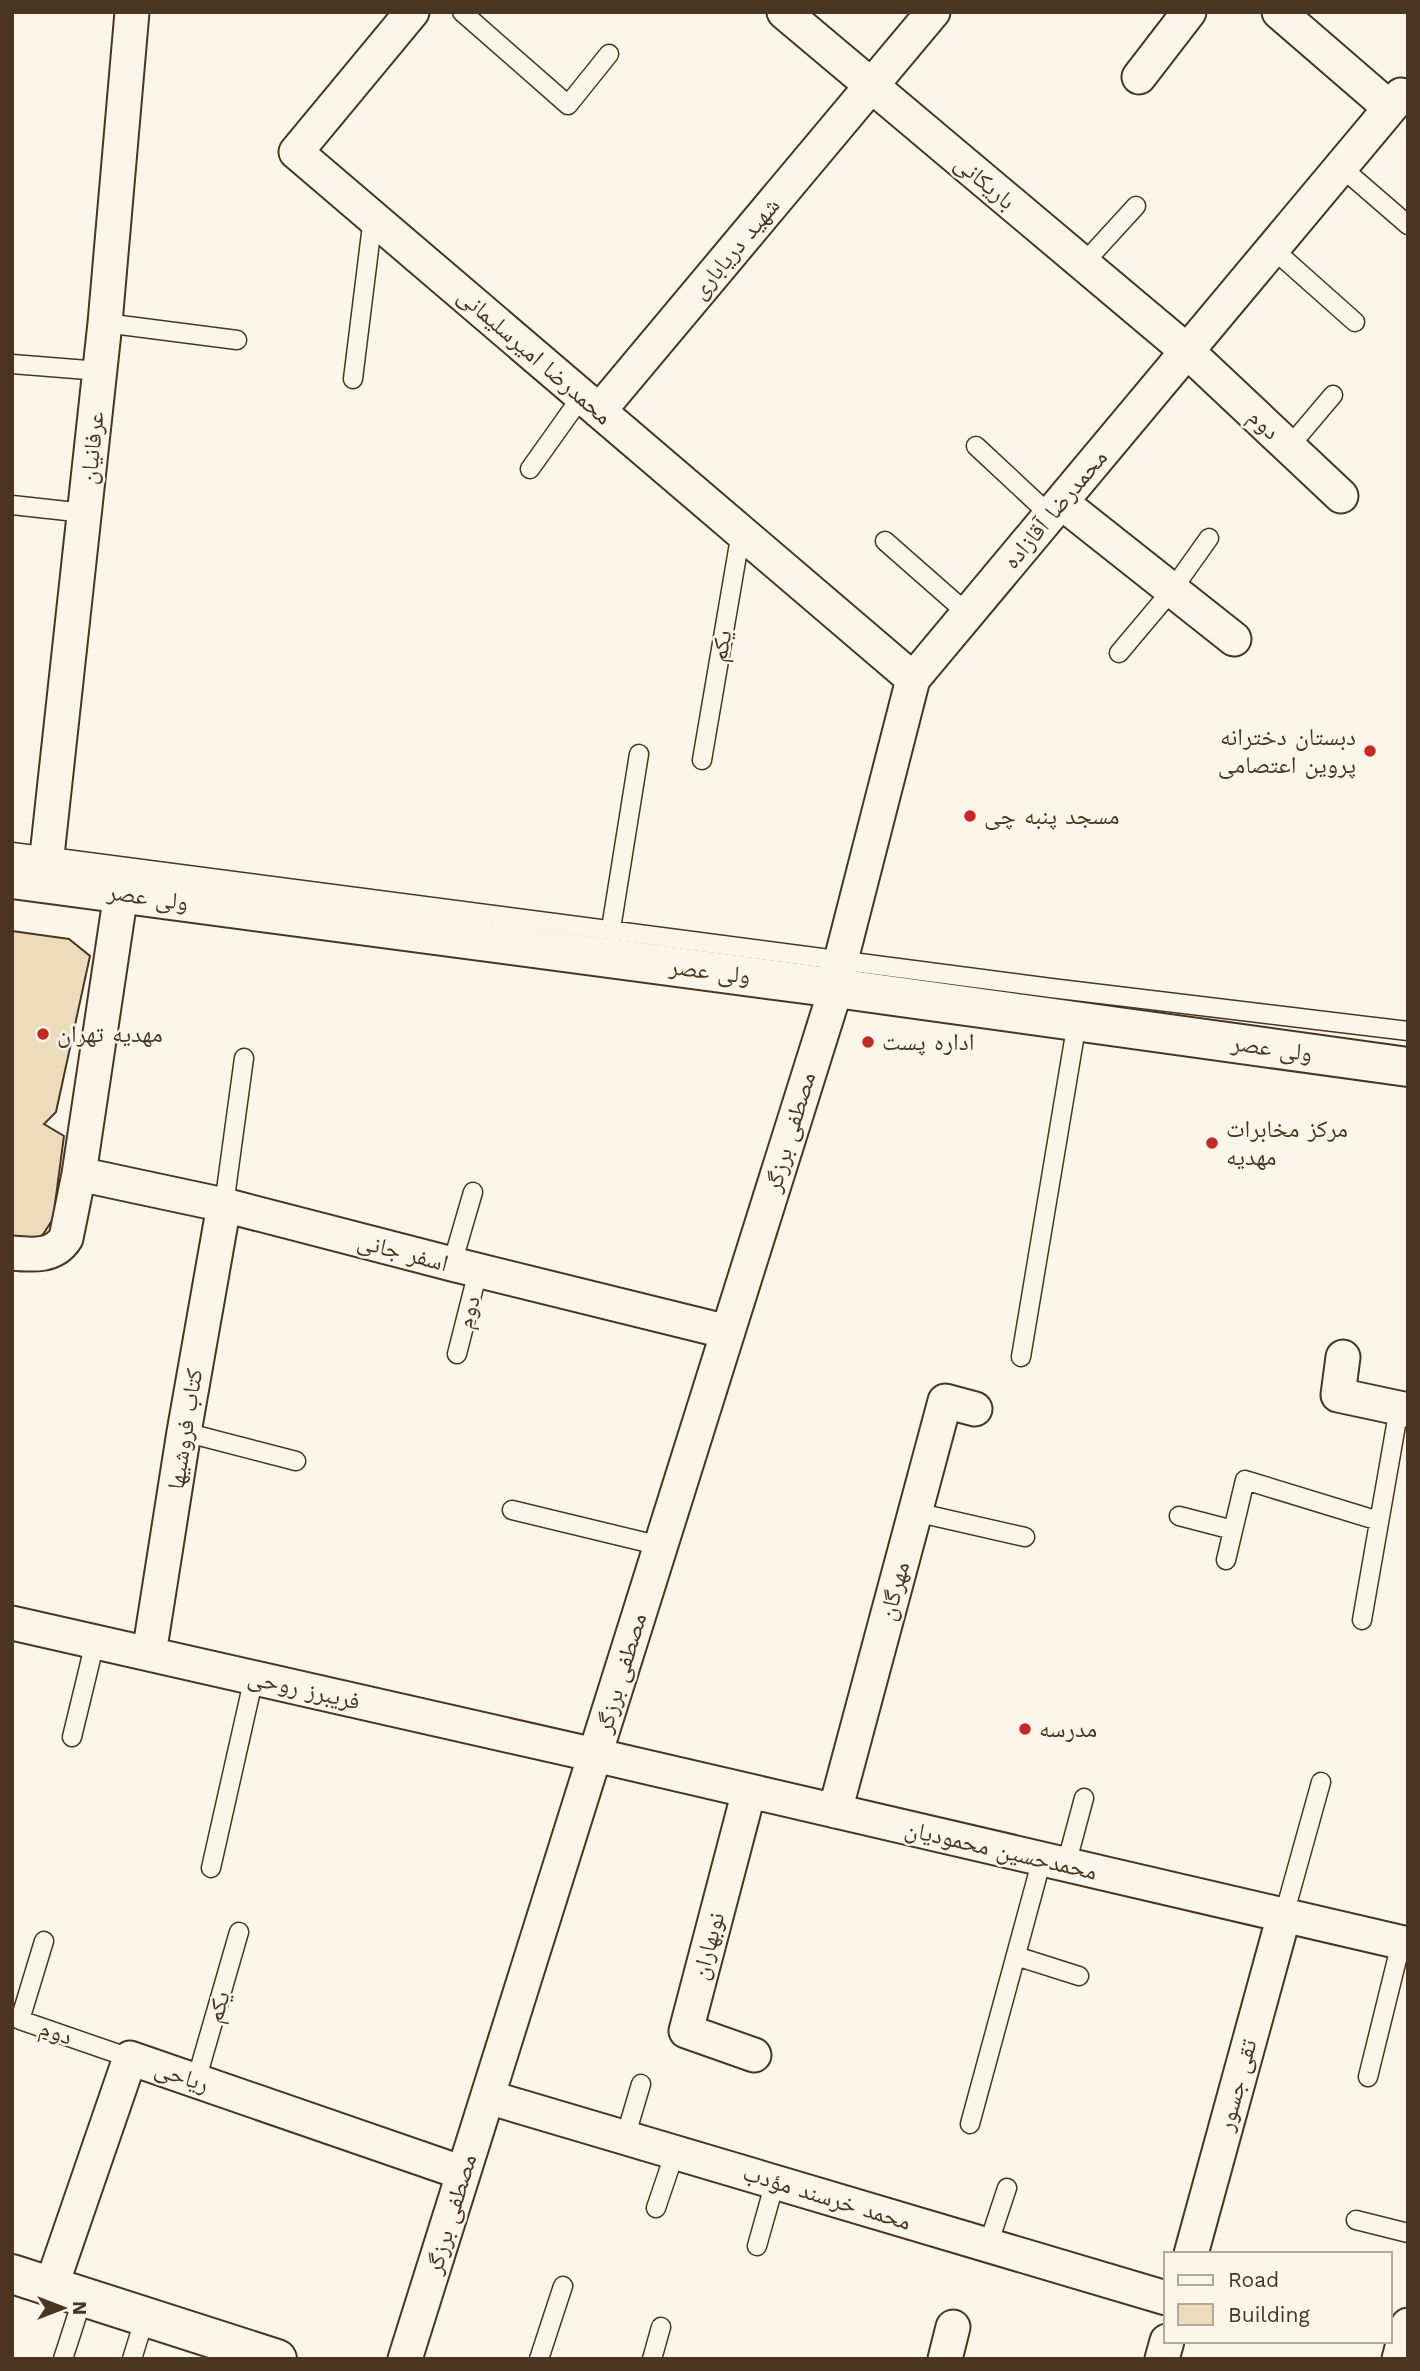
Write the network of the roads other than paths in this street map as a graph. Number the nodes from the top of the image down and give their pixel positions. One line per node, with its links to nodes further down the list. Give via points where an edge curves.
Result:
1 (132, 12): 19 (street, عرفانیان)
2 (412, 12): 14 (street, محمدرضا امیرسلیمانی, via 296,152)
3 (462, 12): 8 (lane, via 568,105)
4 (784, 12): 10 (street, باریکانی)
5 (933, 12): 10 (street, شهید دریاباری)
6 (1189, 12): 9 (street)
7 (1279, 12): 11 (street)
8 (609, 54)
9 (1139, 77)
10 (872, 86): 17 (street, باریکانی); 26 (street, شهید دریاباری)
11 (1400, 102): 12 (street, محمدرضا آقازاده)
12 (1341, 167): 15 (lane); 16 (street, محمدرضا آقازاده)
13 (1136, 206): 17 (lane)
14 (373, 217): 24 (lane); 26 (street, محمدرضا امیرسلیمانی)
15 (1408, 225)
16 (1273, 249): 18 (lane); 21 (street, محمدرضا آقازاده)
17 (1083, 264): 21 (street, باریکانی)
18 (1355, 322)
19 (106, 323): 20 (lane); 23 (street, عرفانیان)
20 (237, 340)
21 (1187, 351): 28 (street, دوم); 32 (street, محمدرضا آقازاده)
22 (12, 365): 23 (lane)
23 (100, 371): 33 (street, عرفانیان)
24 (353, 379)
25 (1333, 395): 28 (lane)
26 (590, 403): 29 (lane); 34 (street, محمدرضا امیرسلیمانی)
27 (976, 446): 32 (lane)
28 (1289, 447): 30 (street, دوم)
29 (530, 469)
30 (1341, 496)
31 (12, 505): 33 (lane)
32 (1056, 509): 37 (street); 38 (street, محمدرضا آقازاده)
33 (85, 513): 45 (street, عرفانیان)
34 (741, 532): 41 (street, محمدرضا امیرسلیمانی); 43 (lane, یکم)
35 (1209, 538): 37 (lane)
36 (885, 541): 38 (lane)
37 (1172, 590): 39 (street); 40 (lane)
38 (968, 614): 41 (street, محمدرضا آقازاده)
39 (1234, 639)
40 (1119, 653)
41 (913, 679): 48 (street, محمدرضا آقازاده)
42 (639, 754): 47 (lane)
43 (702, 760)
44 (12, 852): 45 (lane)
45 (34, 873): 46 (main road, ولی عصر); 47 (lane)
46 (121, 893): 47 (main road, ولی عصر); 53 (street)
47 (609, 944): 48 (main road, ولی عصر)
48 (838, 974): 49 (main road, ولی عصر); 50 (lane); 58 (street, مصطفی برزگر)
49 (1077, 1022): 52 (main road, ولی عصر); 60 (lane)
50 (1408, 1031)
51 (244, 1058): 55 (lane)
52 (1408, 1067)
53 (79, 1174): 55 (street, اسفر جانی); 56 (street, via 60,1248)
54 (473, 1192): 57 (lane, دوم)
55 (224, 1205): 57 (street, اسفر جانی); 64 (street, کتاب فروشیها)
56 (12, 1254)
57 (465, 1268): 58 (street, اسفر جانی); 59 (lane, دوم)
58 (727, 1332): 72 (street, مصطفی برزگر)
59 (457, 1354)
60 (1021, 1357)
61 (1343, 1357): 63 (street, via 1338,1395)
62 (975, 1409): 67 (street, مهرگان, via 945,1401)
63 (1403, 1409): 69 (lane)
64 (184, 1432): 65 (lane); 77 (street, کتاب فروشیها)
65 (296, 1461)
66 (512, 1510): 72 (lane)
67 (915, 1511): 71 (lane); 84 (street, مهرگان)
68 (1179, 1516): 70 (lane)
69 (1379, 1521): 70 (lane, via 1245,1480); 74 (lane)
70 (1233, 1530): 73 (lane)
71 (1026, 1537)
72 (661, 1546): 80 (street, مصطفی برزگر)
73 (1226, 1560)
74 (1362, 1620)
75 (12, 1623): 76 (street, فریبرز روحی)
76 (95, 1642): 77 (street, فریبرز روحی); 79 (lane)
77 (149, 1654): 78 (street, فریبرز روحی)
78 (254, 1678): 80 (street, فریبرز روحی); 86 (lane)
79 (72, 1737)
80 (595, 1755): 82 (street, محمدحسین محمودیان); 98 (street, مصطفی برزگر)
81 (1321, 1782): 87 (lane)
82 (749, 1791): 84 (street, محمدحسین محمودیان); 93 (street, نوبهاران, via 686,2031)
83 (1084, 1798): 85 (lane)
84 (835, 1811): 85 (street, محمدحسین محمودیان)
85 (1054, 1862): 87 (street, محمدحسین محمودیان); 91 (lane)
86 (211, 1868)
87 (1284, 1915): 90 (street, محمدحسین محمودیان); 110 (street, تقی جسور)
88 (239, 1932): 96 (lane, یکم)
89 (44, 1941): 94 (lane, دوم, via 20,2020)
90 (1404, 1943): 95 (lane)
91 (1016, 1956): 92 (lane); 99 (lane)
92 (1079, 1976)
93 (754, 2055)
94 (130, 2058): 96 (street, ریاحی); 113 (street, ریاحی)
95 (1368, 2077)
96 (196, 2081): 102 (street, ریاحی)
97 (640, 2084): 100 (lane)
98 (488, 2097): 100 (street, محمد خرسند مؤدب); 102 (street, مصطفی برزگر)
99 (970, 2124)
100 (625, 2138): 101 (street, محمد خرسند مؤدب)
101 (675, 2152): 103 (street, محمد خرسند مؤدب); 105 (lane)
102 (463, 2173): 122 (street, مصطفی برزگر)
103 (775, 2182): 108 (street, محمد خرسند مؤدب); 109 (lane)
104 (1007, 2188): 108 (lane)
105 (656, 2208)
106 (1356, 2220): 107 (lane)
107 (1408, 2233)
108 (989, 2245): 114 (street, محمد خرسند مؤدب)
109 (757, 2246)
110 (1192, 2252)
111 (12, 2274): 113 (main road)
112 (563, 2286): 123 (lane)
113 (67, 2292): 115 (main road); 119 (lane)
114 (1164, 2297)
115 (145, 2317): 120 (lane); 121 (main road)
116 (1408, 2325): 126 (street)
117 (661, 2326): 124 (lane)
118 (953, 2326): 125 (street)
119 (63, 2359)
120 (132, 2359)
121 (277, 2359)
122 (405, 2359)
123 (540, 2359)
124 (652, 2359)
125 (945, 2359)
126 (1399, 2359)

